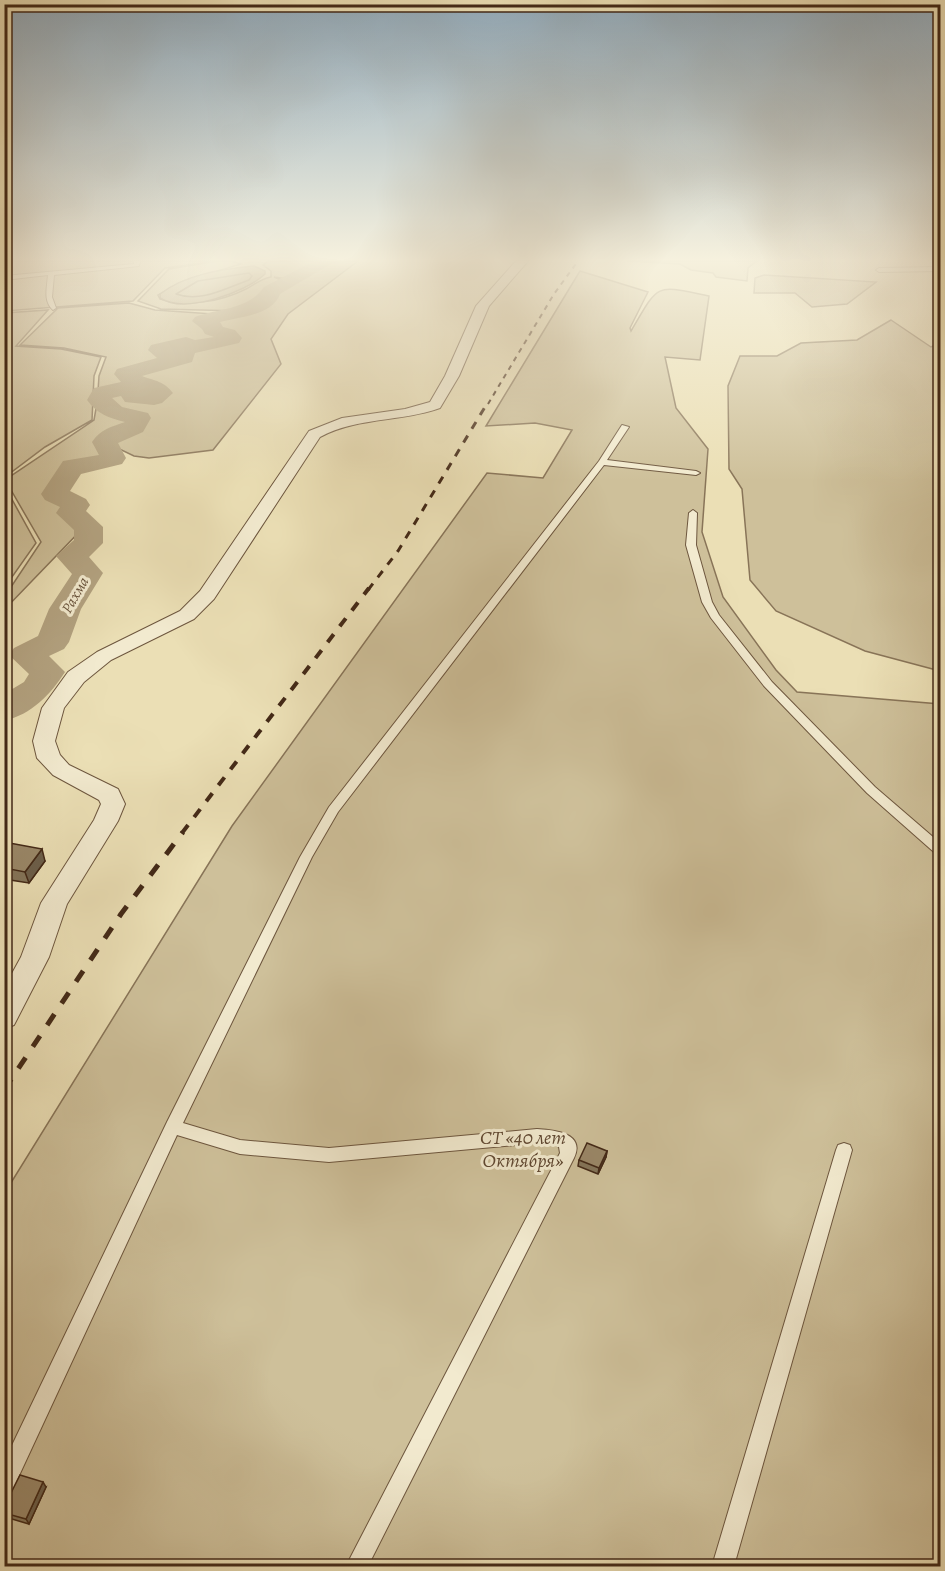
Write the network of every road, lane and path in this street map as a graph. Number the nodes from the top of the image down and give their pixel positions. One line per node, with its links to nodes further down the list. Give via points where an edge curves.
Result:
1 (469, 334): 7 (street, via 435,405 415,412 339,423 314,434 207,595 187,615 104,656 76,677 53,708 44,741 49,758 61,770 109,795 113,804 54,903 35,957)
2 (625, 427): 3 (lane)
3 (602, 462): 4 (lane); 8 (lane, via 333,810)
4 (696, 473)
5 (693, 513): 6 (lane, via 691,545 707,602 715,616 768,684 871,790)
6 (940, 850)
7 (4, 1017)
8 (173, 1127): 10 (lane); 11 (lane, via 240,1147 330,1155 537,1136 556,1137 567,1143 568,1153)
9 (844, 1150): 12 (lane)
10 (4, 1486)
11 (357, 1566)
12 (723, 1566)

